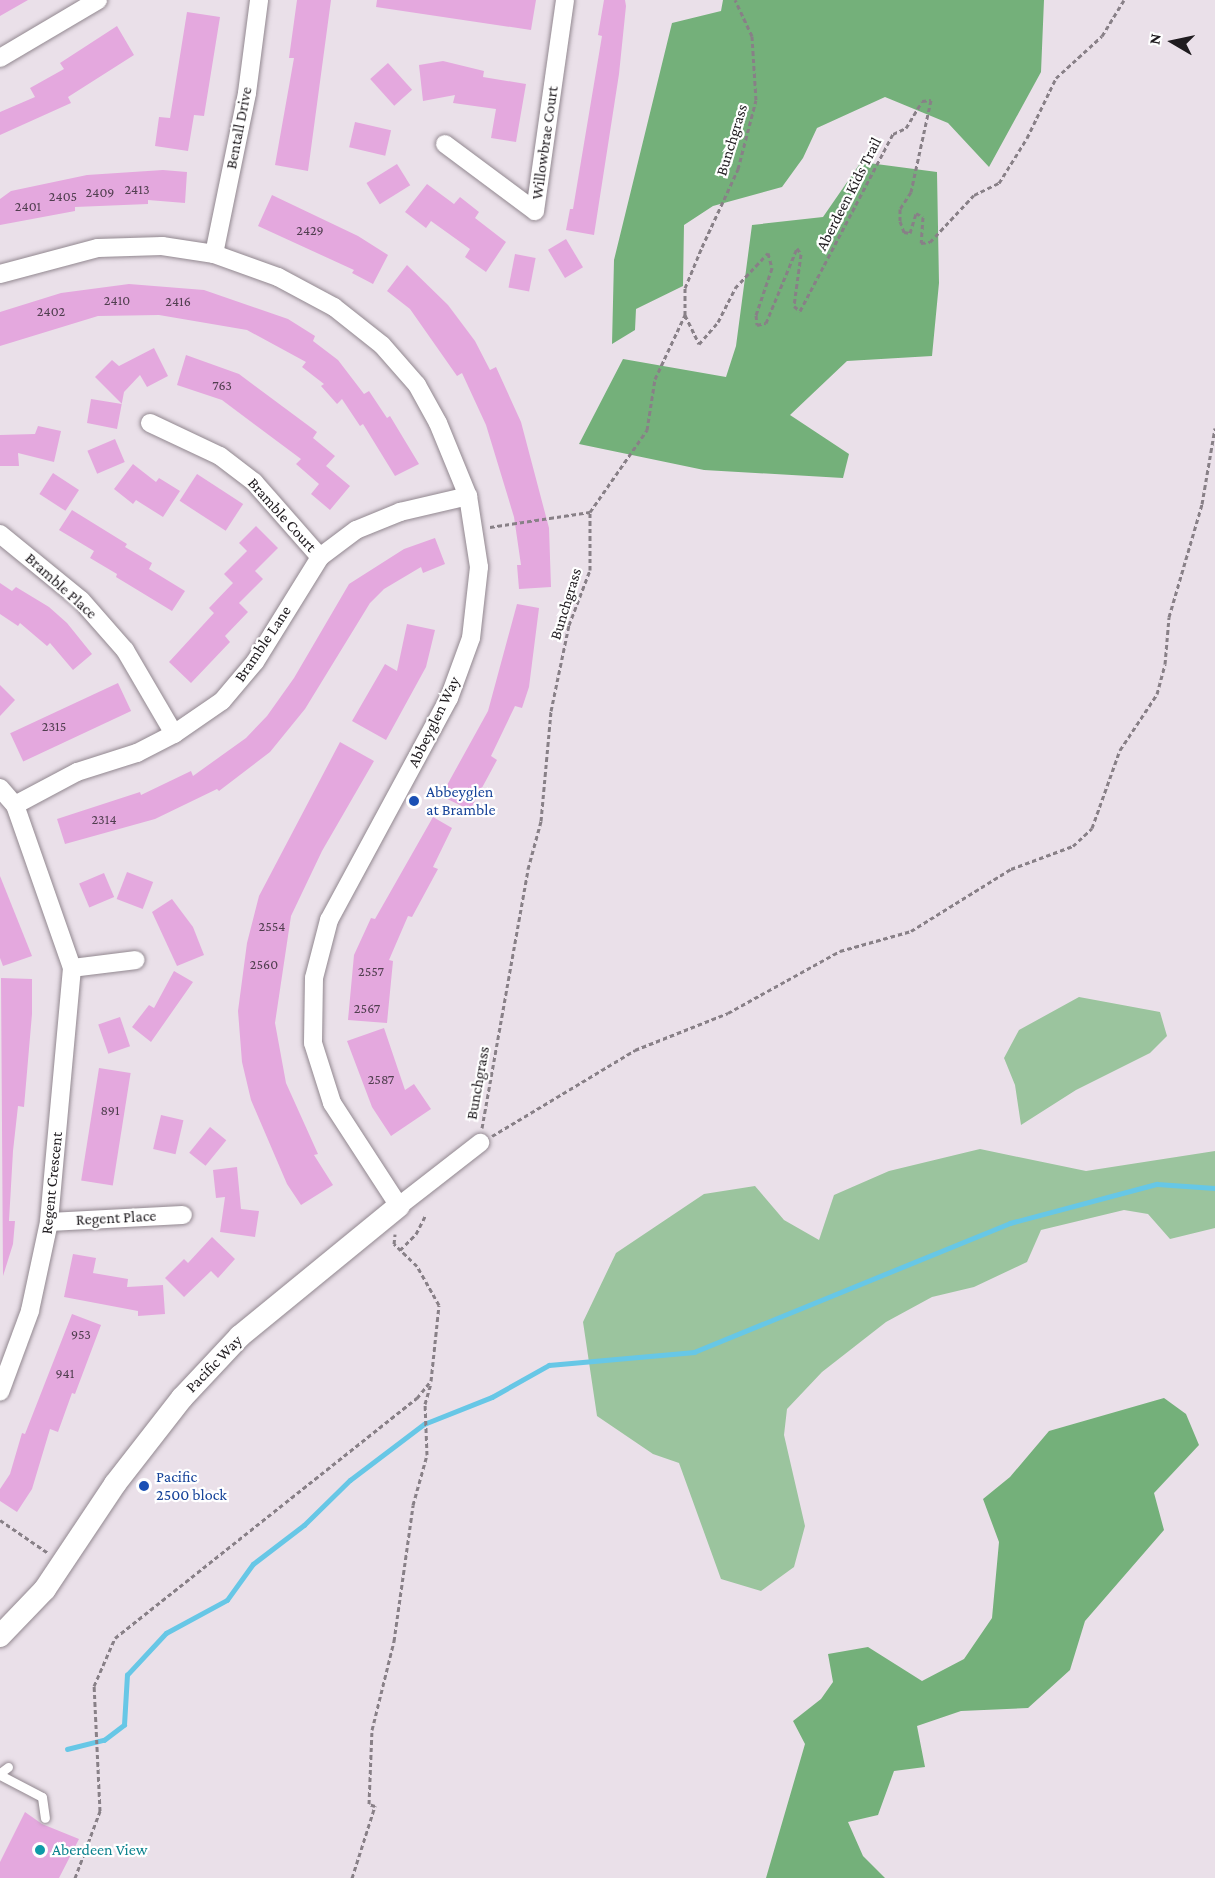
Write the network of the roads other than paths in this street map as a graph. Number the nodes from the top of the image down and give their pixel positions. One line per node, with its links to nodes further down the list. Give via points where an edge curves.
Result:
1 (98, 0): 4 (street)
2 (259, 0): 6 (street, Bentall Drive, via 247,93)
3 (565, 0): 5 (street, Willowbrae Court, via 535,211)
4 (0, 58)
5 (445, 144)
6 (214, 254): 7 (street, Abbeyglen Way, via 162,246 98,248); 9 (street, Abbeyglen Way, via 288,282 334,307 382,345 422,395)
7 (0, 274)
8 (150, 423): 11 (street, Bramble Court, via 220,456 254,482)
9 (468, 496): 11 (street, Bramble Lane, via 400,512 356,530); 18 (street, Abbeyglen Way, via 479,567 467,648 449,698 329,920 314,978 313,1043 332,1102)
10 (0, 534): 12 (street, Bramble Place, via 81,600 125,650)
11 (320, 557): 12 (street, Bramble Lane, via 255,662 222,701)
12 (174, 734): 14 (street, Bramble Lane, via 137,753 77,772)
13 (0, 788): 14 (street, Regent Crescent)
14 (15, 805): 16 (street, Regent Crescent)
15 (136, 960): 16 (street)
16 (72, 968): 20 (street, Regent Crescent)
17 (479, 1143): 18 (street, Pacific Way)
18 (399, 1206): 22 (street, Pacific Way, via 240,1336 182,1398 115,1484 45,1589)
19 (183, 1215): 20 (street, Regent Place)
20 (49, 1222): 21 (street, Regent Crescent, via 30,1311)
21 (0, 1392)
22 (0, 1636)
23 (3, 1772): 24 (lane, via 42,1797)
24 (45, 1818)

